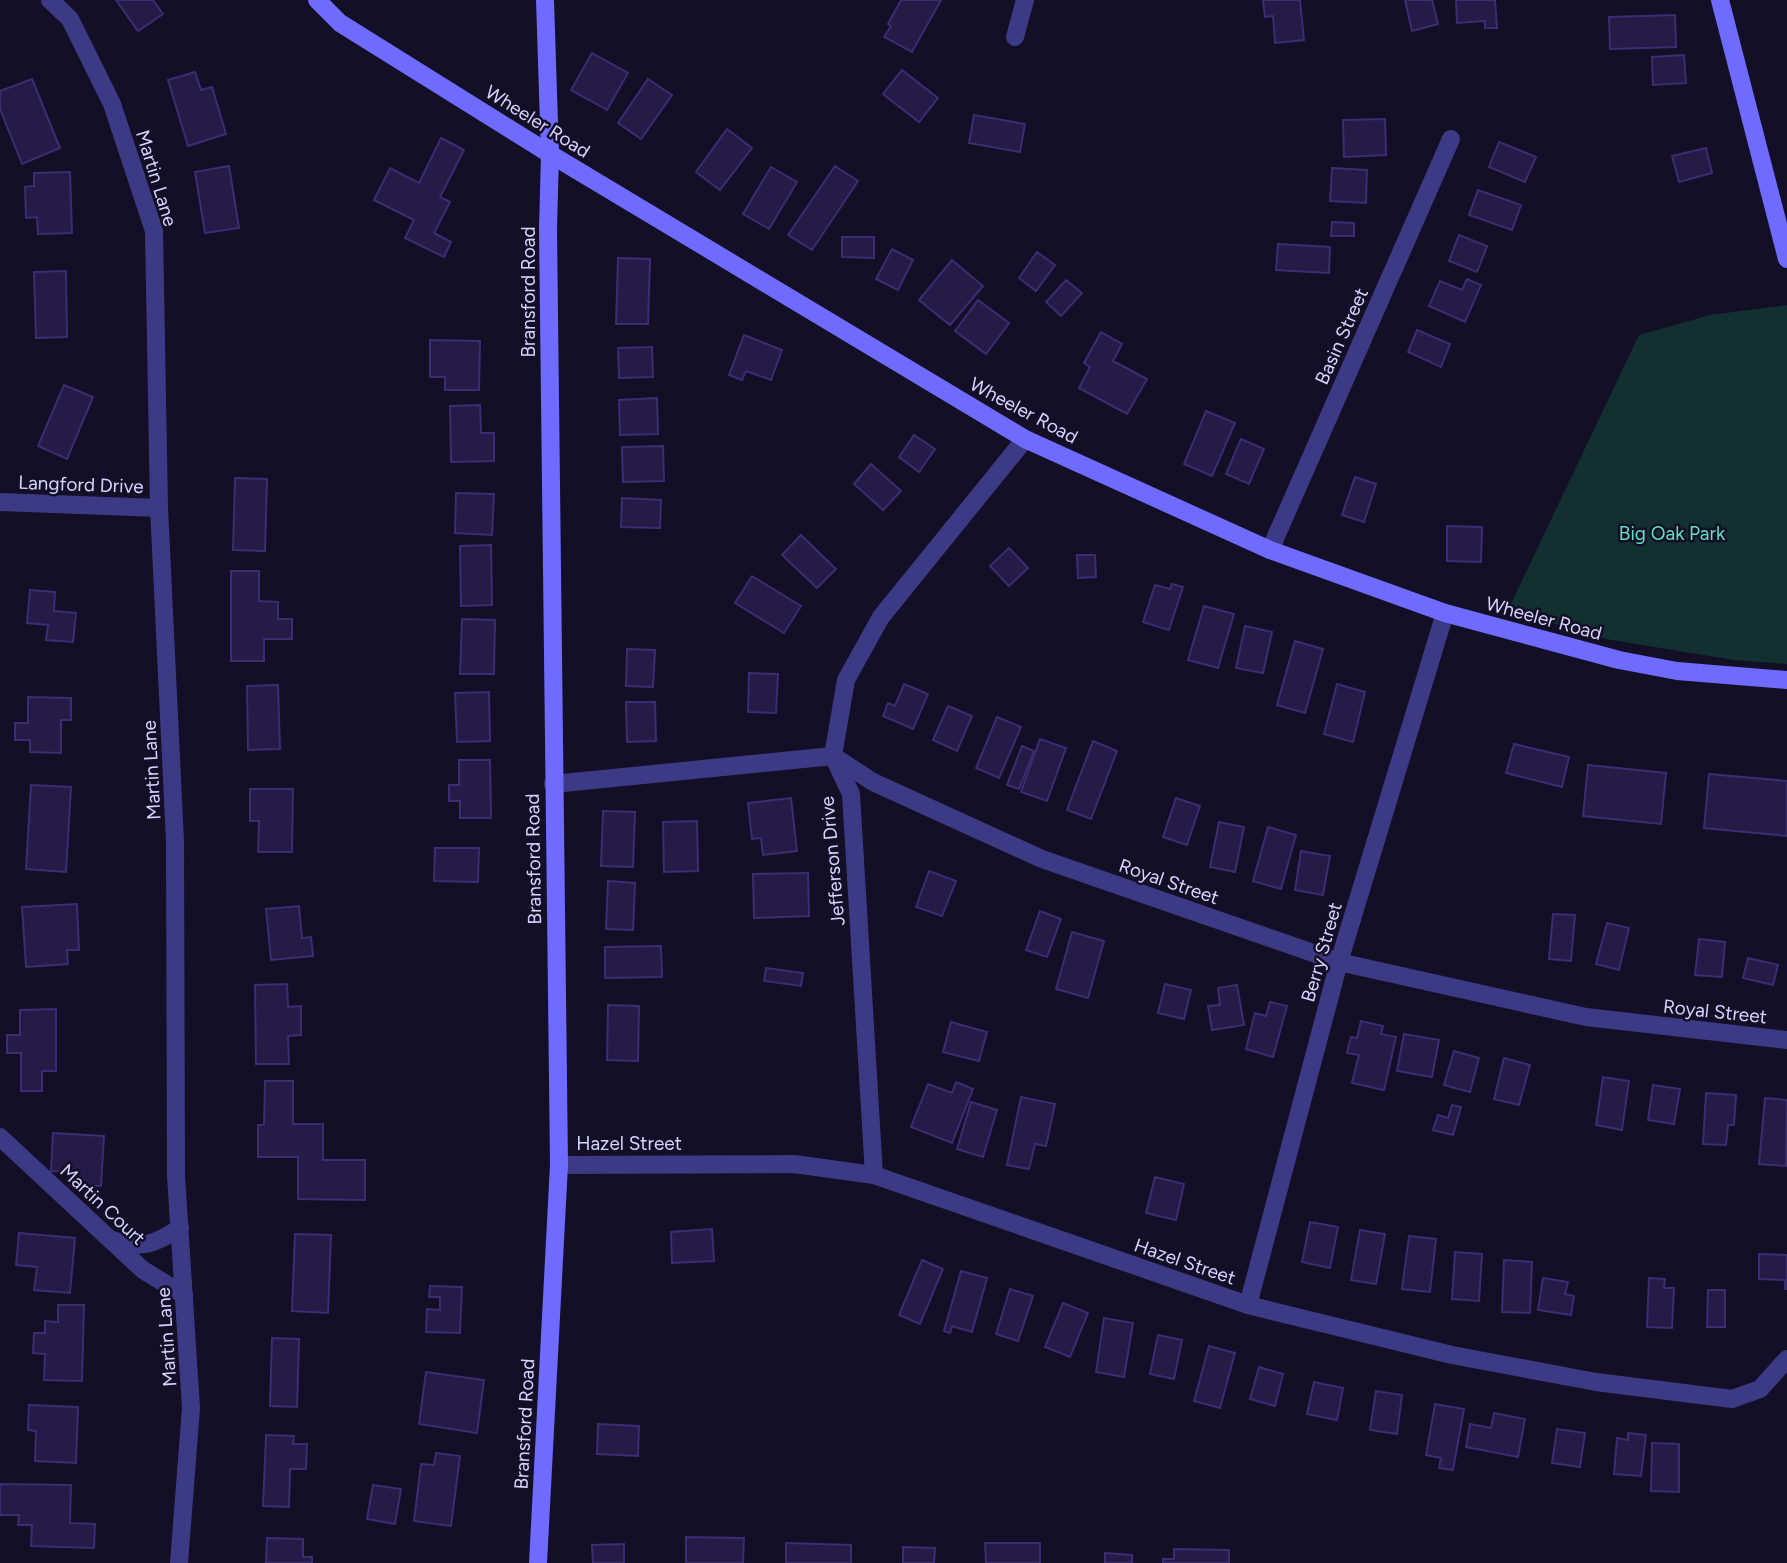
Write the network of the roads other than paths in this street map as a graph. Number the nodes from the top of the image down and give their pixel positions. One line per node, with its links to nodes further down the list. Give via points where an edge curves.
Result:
1 (50, 0): 12 (street, Martin Lane, via 70,19 112,104 154,231)
2 (317, 0): 8 (street, Wheeler Road, via 340,23)
3 (545, 0): 8 (street, Bransford Road)
4 (1025, 0): 6 (street)
5 (1720, 0): 9 (street)
6 (1015, 37)
7 (1451, 139): 13 (street, Basin Street)
8 (550, 154): 10 (street, Wheeler Road); 17 (street, Bransford Road)
9 (1787, 259)
10 (1025, 439): 13 (street, Wheeler Road); 16 (street, via 881,617 846,680)
11 (0, 502): 12 (street, Langford Drive)
12 (159, 508): 23 (street, Martin Lane, via 175,841)
13 (1270, 550): 14 (street, Wheeler Road)
14 (1445, 614): 15 (street, Wheeler Road, via 1677,671); 18 (street, Berry Street)
15 (1787, 680)
16 (833, 756): 17 (street); 18 (street, Royal Street, via 873,782 1042,859); 22 (street, Jefferson Drive, via 851,794)
17 (553, 784): 21 (street, Bransford Road)
18 (1339, 962): 19 (street, Royal Street, via 1586,1017); 26 (street, Berry Street)
19 (1787, 1040)
20 (0, 1137): 24 (street, Martin Court)
21 (559, 1165): 22 (street, Hazel Street, via 794,1164); 29 (street, Bransford Road)
22 (874, 1175): 26 (street, Hazel Street)
23 (180, 1228): 24 (street, via 159,1241 140,1245); 25 (street, Martin Lane)
24 (111, 1240): 25 (street, Martin Court, via 143,1270)
25 (184, 1295): 28 (street, Martin Lane, via 191,1408)
26 (1248, 1305): 27 (street, Hazel Street, via 1452,1355 1596,1382 1732,1399 1760,1389)
27 (1787, 1359)
28 (179, 1563)
29 (538, 1563)

